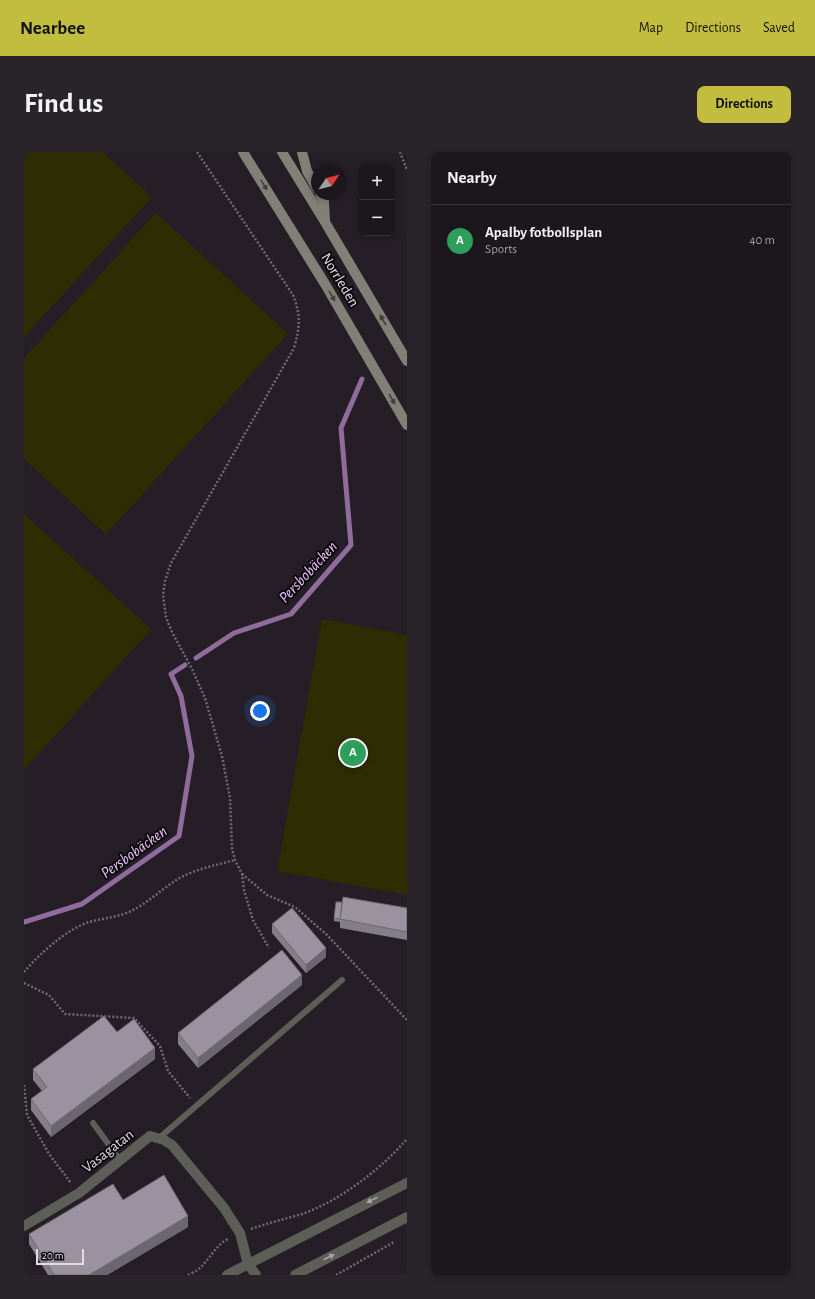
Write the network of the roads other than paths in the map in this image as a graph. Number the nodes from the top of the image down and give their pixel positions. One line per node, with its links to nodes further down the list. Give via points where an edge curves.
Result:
1 (243, 152): 8 (main road, Norrleden, one-way to 8, via 325,284)
2 (282, 152): 6 (main road, Norrleden)
3 (302, 152): 4 (main road)
4 (311, 178)
5 (323, 200): 6 (main road)
6 (325, 222): 7 (main road, Norrleden, one-way to 6)
7 (407, 361)
8 (407, 425)
9 (342, 980): 11 (lane)
10 (93, 1123): 12 (lane)
11 (158, 1139): 12 (street, Vasagatan, via 150,1136); 16 (street, Vasagatan, via 172,1145 224,1208 240,1233)
12 (120, 1160): 15 (street, Vasagatan, via 79,1193)
13 (407, 1183): 16 (street, one-way to 16)
14 (407, 1217): 19 (street, one-way to 14)
15 (24, 1226)
16 (248, 1264): 17 (street); 18 (street)
17 (227, 1275)
18 (256, 1275)
19 (295, 1275)

